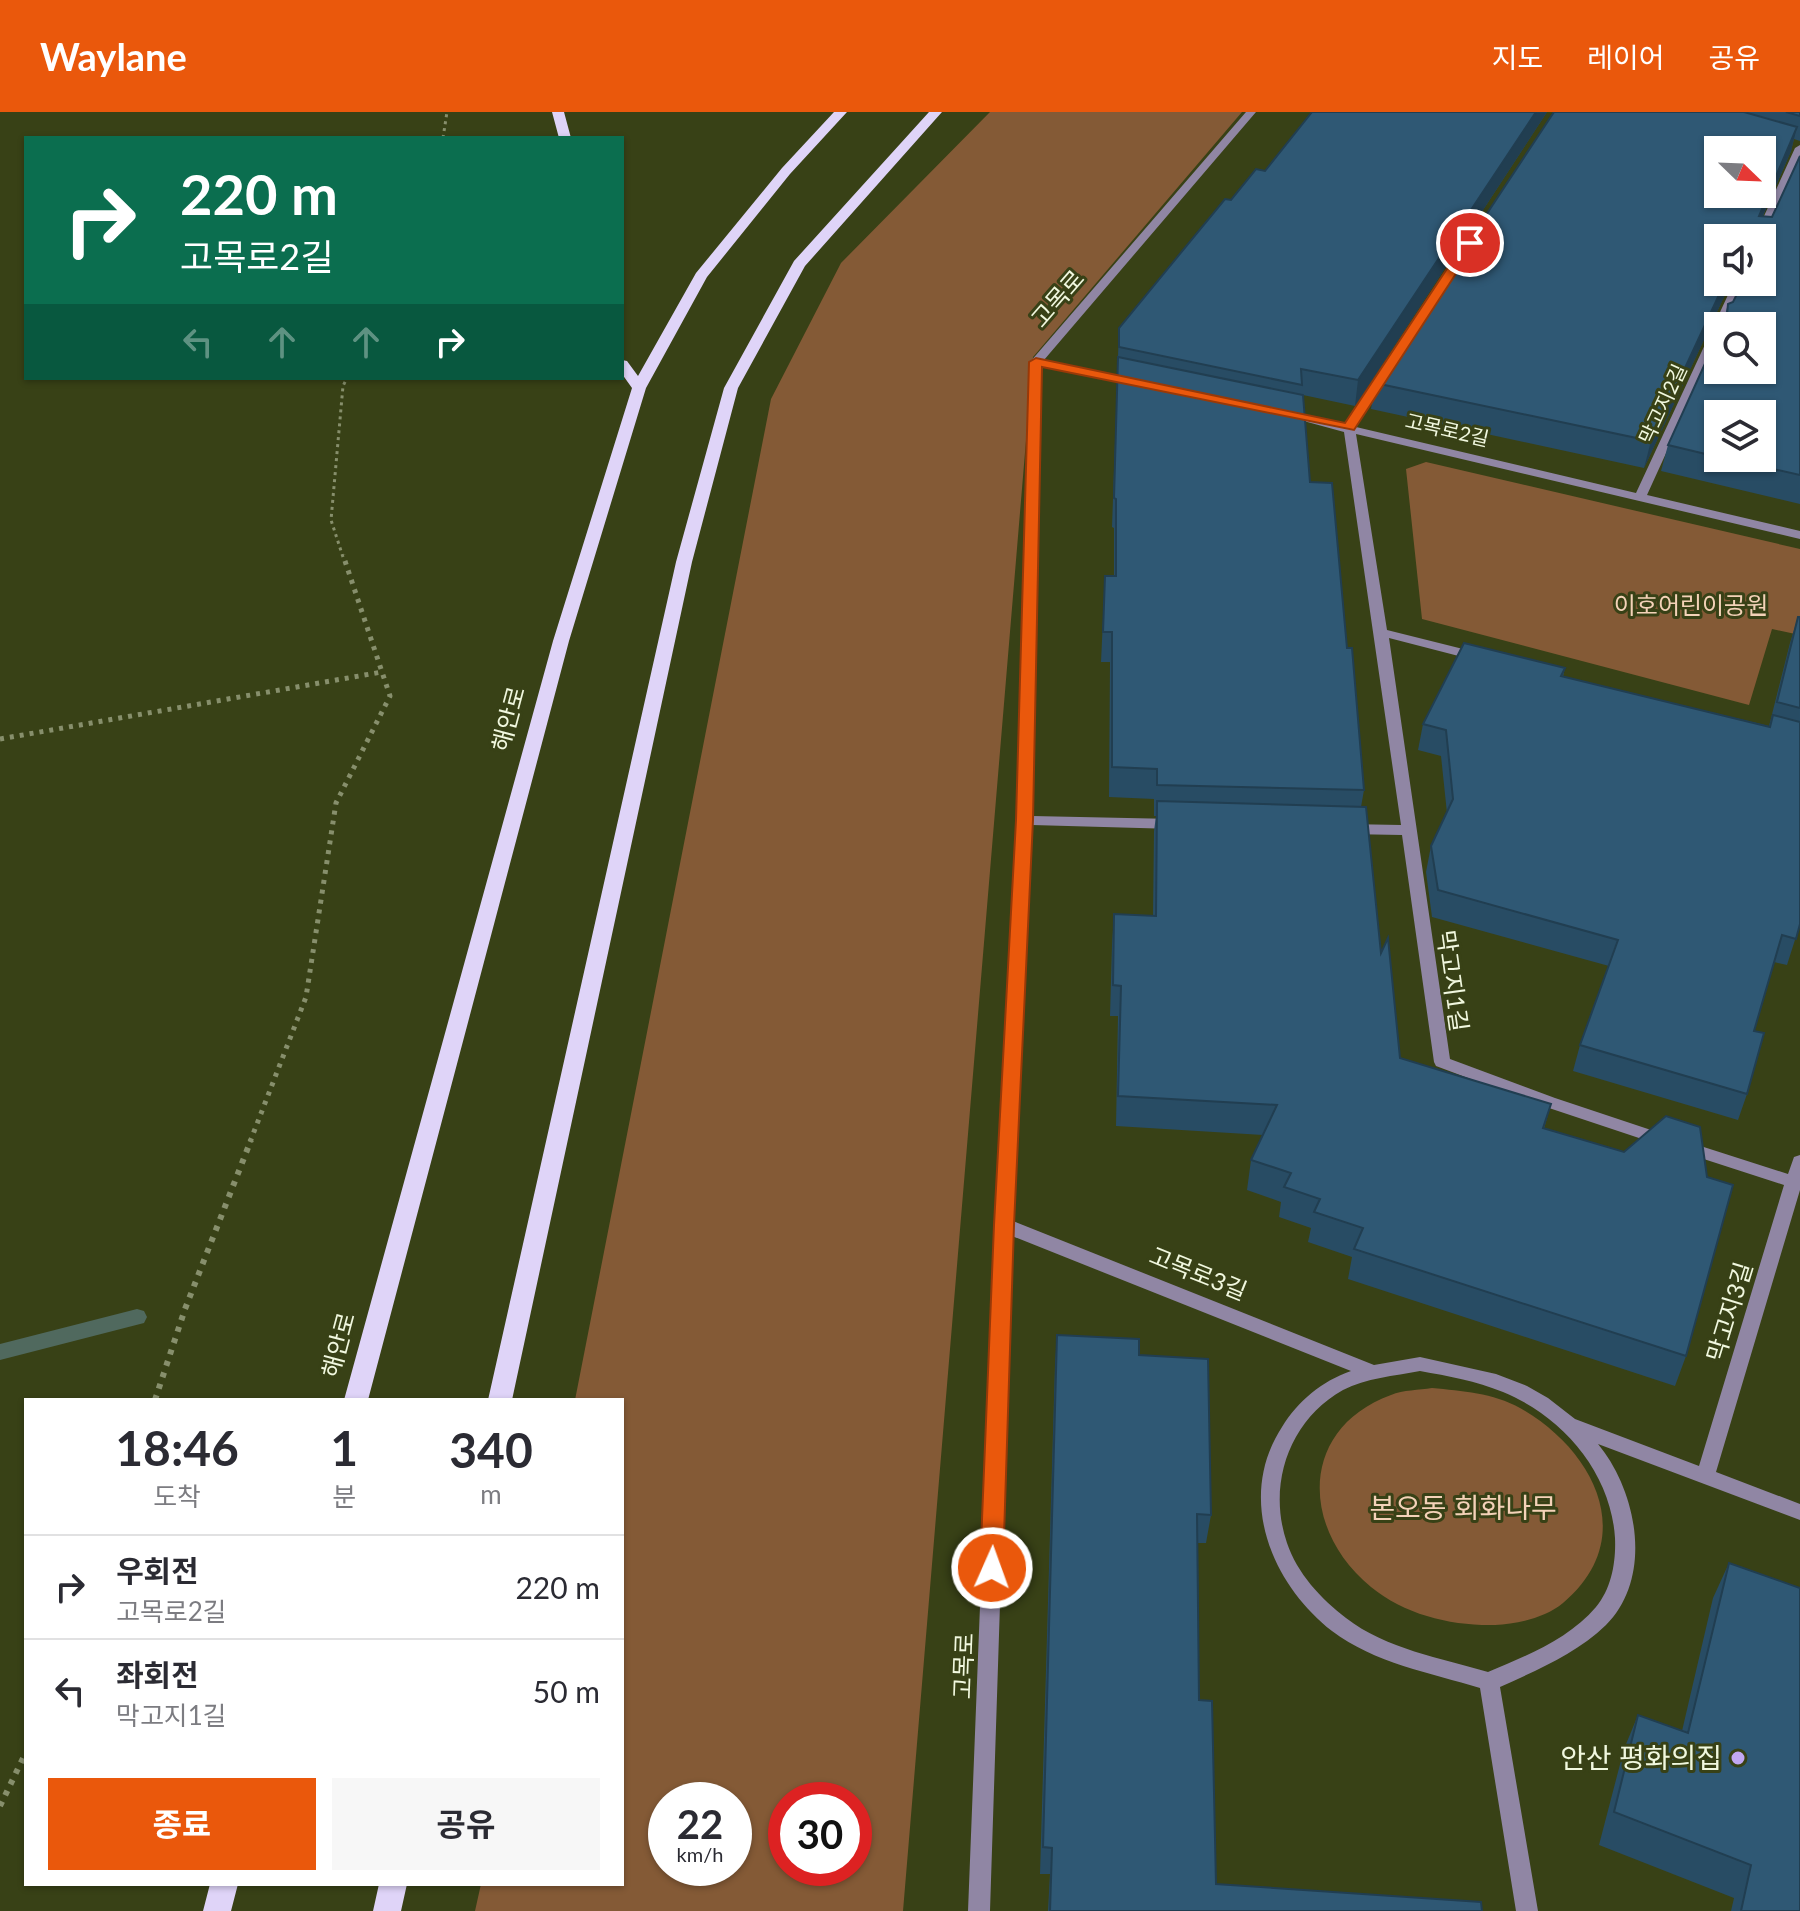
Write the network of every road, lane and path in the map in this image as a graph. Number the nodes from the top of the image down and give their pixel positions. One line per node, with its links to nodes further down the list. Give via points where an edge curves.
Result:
1 (447, 112): 6 (path)
2 (558, 112): 7 (main road)
3 (841, 112): 17 (main road, 해안로, via 701,276)
4 (936, 112): 36 (main road, via 799,264 731,388 684,562)
5 (1251, 112): 12 (street, 고목로)
6 (443, 136)
7 (564, 136)
8 (1786, 143): 9 (street)
9 (1800, 148): 10 (street)
10 (1765, 224)
11 (1704, 357): 20 (street, 막고지2길)
12 (1036, 362): 16 (street); 26 (street, 고목로)
13 (1392, 362): 19 (street)
14 (624, 367): 17 (main road)
15 (346, 380): 24 (path, via 331,520)
16 (1155, 387)
17 (639, 388): 35 (main road, 해안로, via 561,641)
18 (1274, 412): 19 (street, 고목로2길)
19 (1349, 428): 20 (street, 고목로2길); 22 (street, 막고지1길)
20 (1640, 497): 21 (street, 고목로2길)
21 (1800, 535)
22 (1381, 632): 23 (street); 29 (street, 막고지1길)
23 (1486, 660)
24 (382, 672): 25 (path); 34 (path, via 390,696 336,803 306,997)
25 (0, 739)
26 (1025, 820): 27 (street); 32 (street, 고목로)
27 (1184, 824)
28 (1328, 828): 29 (street)
29 (1408, 830): 31 (street, 막고지1길, via 1442,1062)
30 (1800, 1161): 31 (street, 막고지3길)
31 (1794, 1182): 38 (street, 막고지3길)
32 (1004, 1225): 33 (street, 고목로3길); 47 (street, 고목로)
33 (1373, 1372): 37 (street, via 1420,1364 1474,1374 1521,1391); 40 (street, via 1329,1389 1295,1418 1274,1454 1266,1497 1275,1543 1301,1587 1340,1625 1392,1653)
34 (156, 1398)
35 (357, 1398)
36 (500, 1398)
37 (1571, 1426): 38 (street); 40 (street, via 1607,1470 1626,1521 1624,1571 1602,1616 1560,1650)
38 (1705, 1477): 39 (street)
39 (1800, 1512)
40 (1489, 1682): 48 (street)
41 (24, 1756): 42 (path)
42 (0, 1806)
43 (223, 1886): 45 (main road)
44 (393, 1886): 46 (main road)
45 (217, 1911)
46 (387, 1911)
47 (979, 1911)
48 (1527, 1911)

